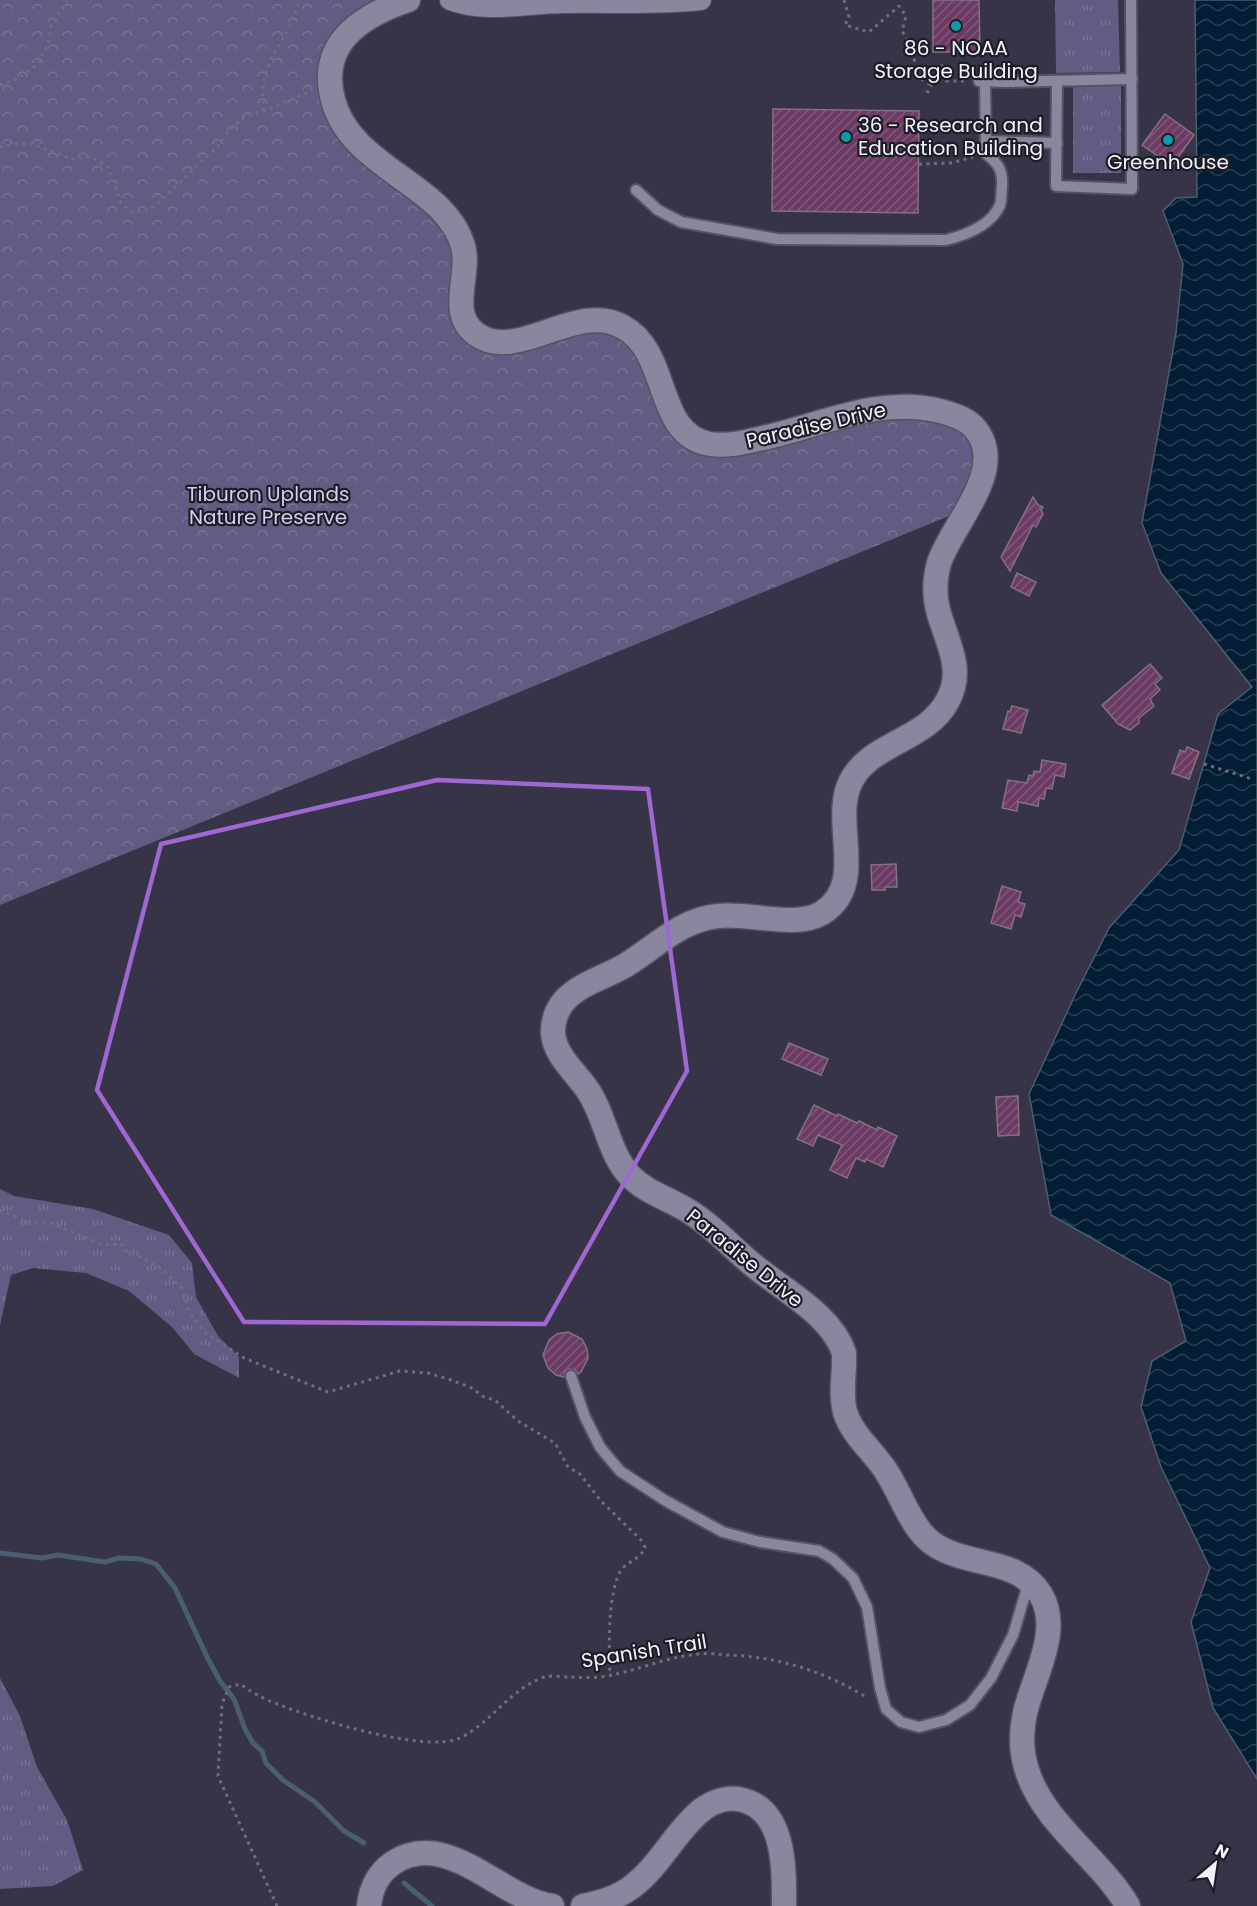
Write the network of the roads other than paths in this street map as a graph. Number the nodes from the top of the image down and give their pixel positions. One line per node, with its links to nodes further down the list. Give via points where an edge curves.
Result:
1 (408, 0): 11 (street, Paradise Drive, via 366,18 345,37 334,55 330,73 332,95 338,116 353,138 432,202 458,232 465,256 461,310 464,321 478,336 505,342 577,322 616,323 638,338 650,354 679,426 692,438 707,444 743,442 900,406 956,416 976,429 984,444 982,479 937,570 936,600 956,668 951,695 933,720 867,762 851,782 844,806 845,876 833,904 816,916 801,919 726,915 690,922 631,962 572,994 558,1010 553,1032 556,1047 595,1101 615,1152 630,1175 645,1188 697,1216 834,1333 844,1353 842,1397 849,1422 885,1468 920,1532 946,1551 1008,1568)
2 (450, 0): 3 (street, via 491,8 542,3)
3 (701, 0)
4 (1131, 0): 5 (lane)
5 (1132, 79): 6 (lane); 8 (lane, via 1132,189 1056,186)
6 (1057, 81): 7 (lane, via 982,81); 8 (lane)
7 (986, 141): 8 (lane); 9 (lane, via 986,154 998,163 1003,175 1000,204 990,219 968,235 946,240 777,239 681,222 658,210)
8 (1057, 143)
9 (636, 190)
10 (571, 1376): 11 (lane, via 585,1418 600,1447 620,1471 723,1532 819,1551 853,1578 867,1607 886,1709 901,1722 919,1727 946,1720 970,1705 992,1678 1013,1635)
11 (1029, 1581): 16 (street, Paradise Drive, via 1042,1597 1048,1620 1045,1646 1025,1714 1026,1767 1048,1809)
12 (369, 1906): 13 (street, via 375,1882 386,1869 401,1859 421,1854 458,1860 522,1897)
13 (552, 1906)
14 (583, 1906): 15 (street, via 609,1899 631,1887 699,1813 719,1801 734,1799 754,1804 774,1827 782,1855)
15 (784, 1906)
16 (1128, 1906)

